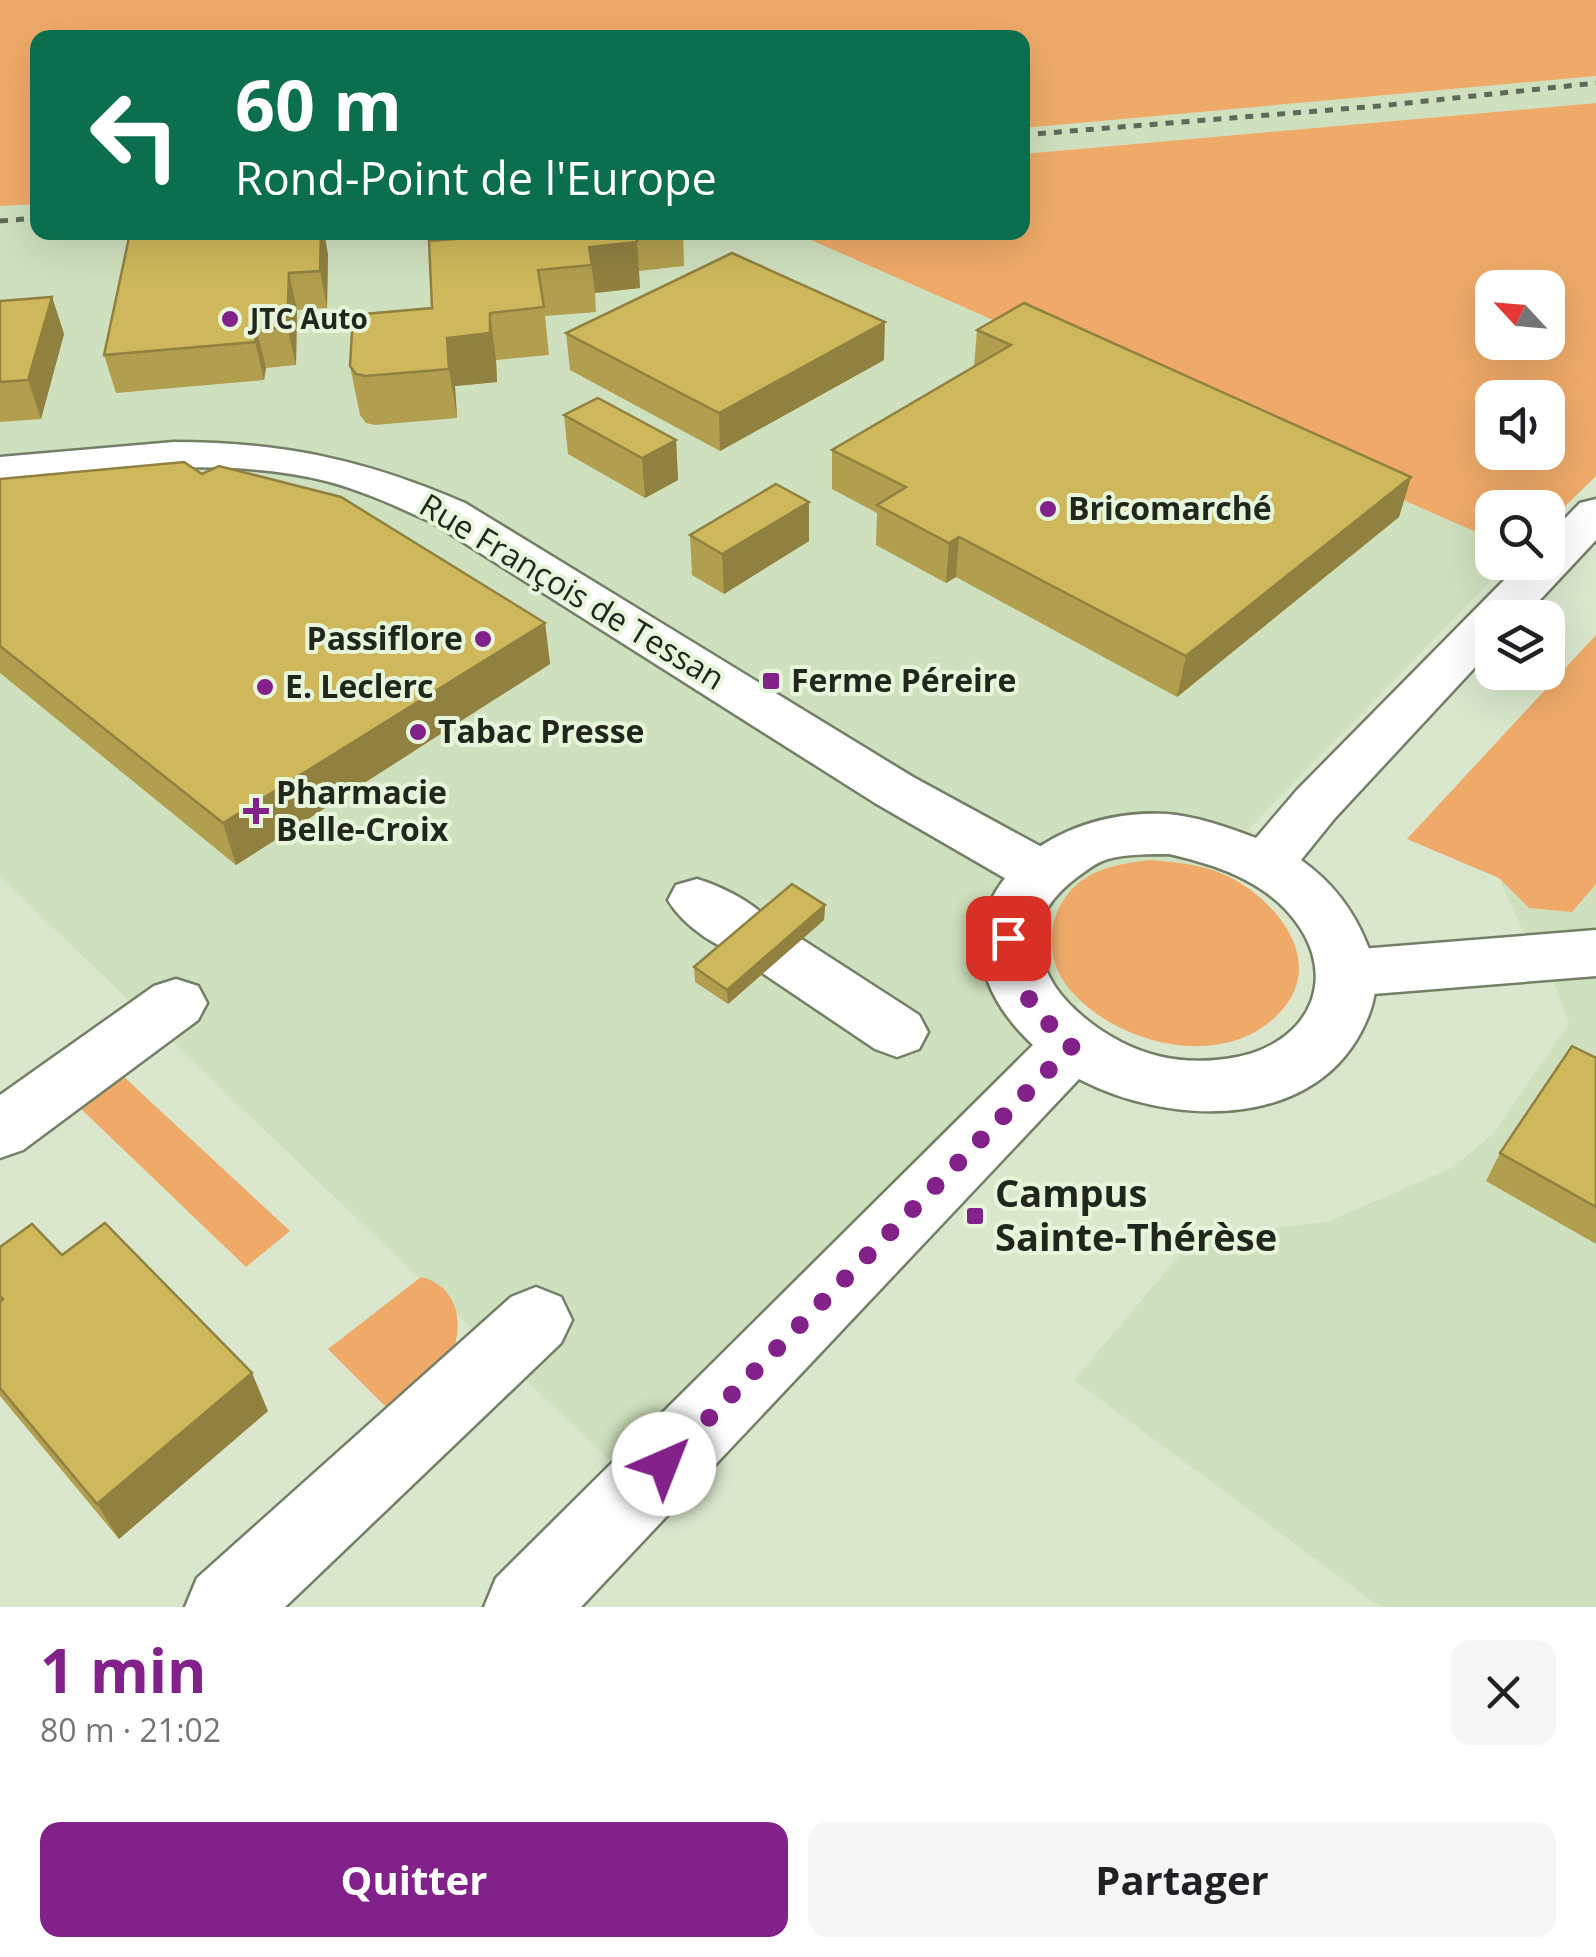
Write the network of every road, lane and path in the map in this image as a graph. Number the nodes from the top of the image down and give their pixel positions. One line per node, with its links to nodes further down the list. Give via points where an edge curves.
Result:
1 (0, 470): 6 (main road, Rue François de Tessan, via 218,452 370,478 449,513 894,790)
2 (1596, 513): 3 (main road)
3 (1512, 600)
4 (1475, 639): 5 (main road, via 1316,804)
5 (1268, 864): 6 (main road, via 1220,844 1169,834 1090,844); 9 (main road, via 1308,894 1327,919)
6 (1040, 872): 12 (main road, via 1018,902 1008,938 1015,976 1036,1013)
7 (697, 900): 11 (main road)
8 (1596, 952): 9 (main road)
9 (1348, 973): 12 (main road, via 1342,1014 1316,1050 1273,1076 1218,1088 1166,1085 1116,1071)
10 (176, 1003): 13 (main road)
11 (898, 1032)
12 (1072, 1046): 16 (main road)
13 (0, 1131)
14 (536, 1320): 15 (main road)
15 (226, 1607)
16 (526, 1607)

